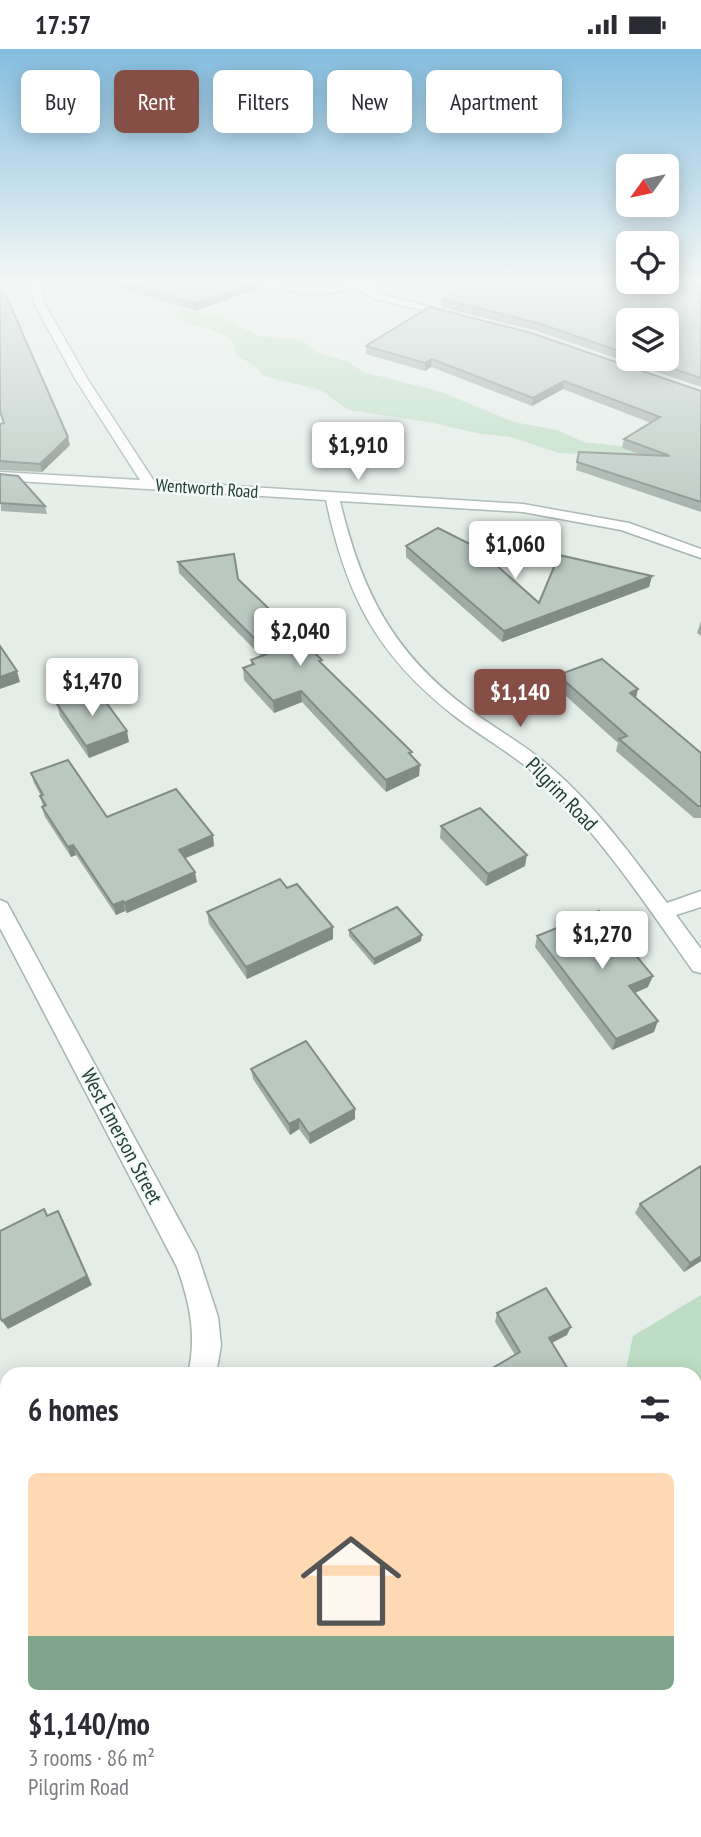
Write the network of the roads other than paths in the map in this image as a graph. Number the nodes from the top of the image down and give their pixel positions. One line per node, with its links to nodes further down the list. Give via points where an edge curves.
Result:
1 (73, 364): 3 (street)
2 (0, 476): 3 (street, Wentworth Road)
3 (149, 484): 4 (street, Wentworth Road)
4 (332, 498): 5 (street, Wentworth Road, via 550,511 624,526); 8 (street, Pilgrim Road, via 348,566 389,644 451,704 553,780)
5 (701, 554)
6 (701, 899): 8 (street)
7 (0, 908): 10 (street, West Emerson Street, via 188,1262 207,1326)
8 (663, 912): 9 (street, Pilgrim Road)
9 (701, 965)
10 (204, 1367)

